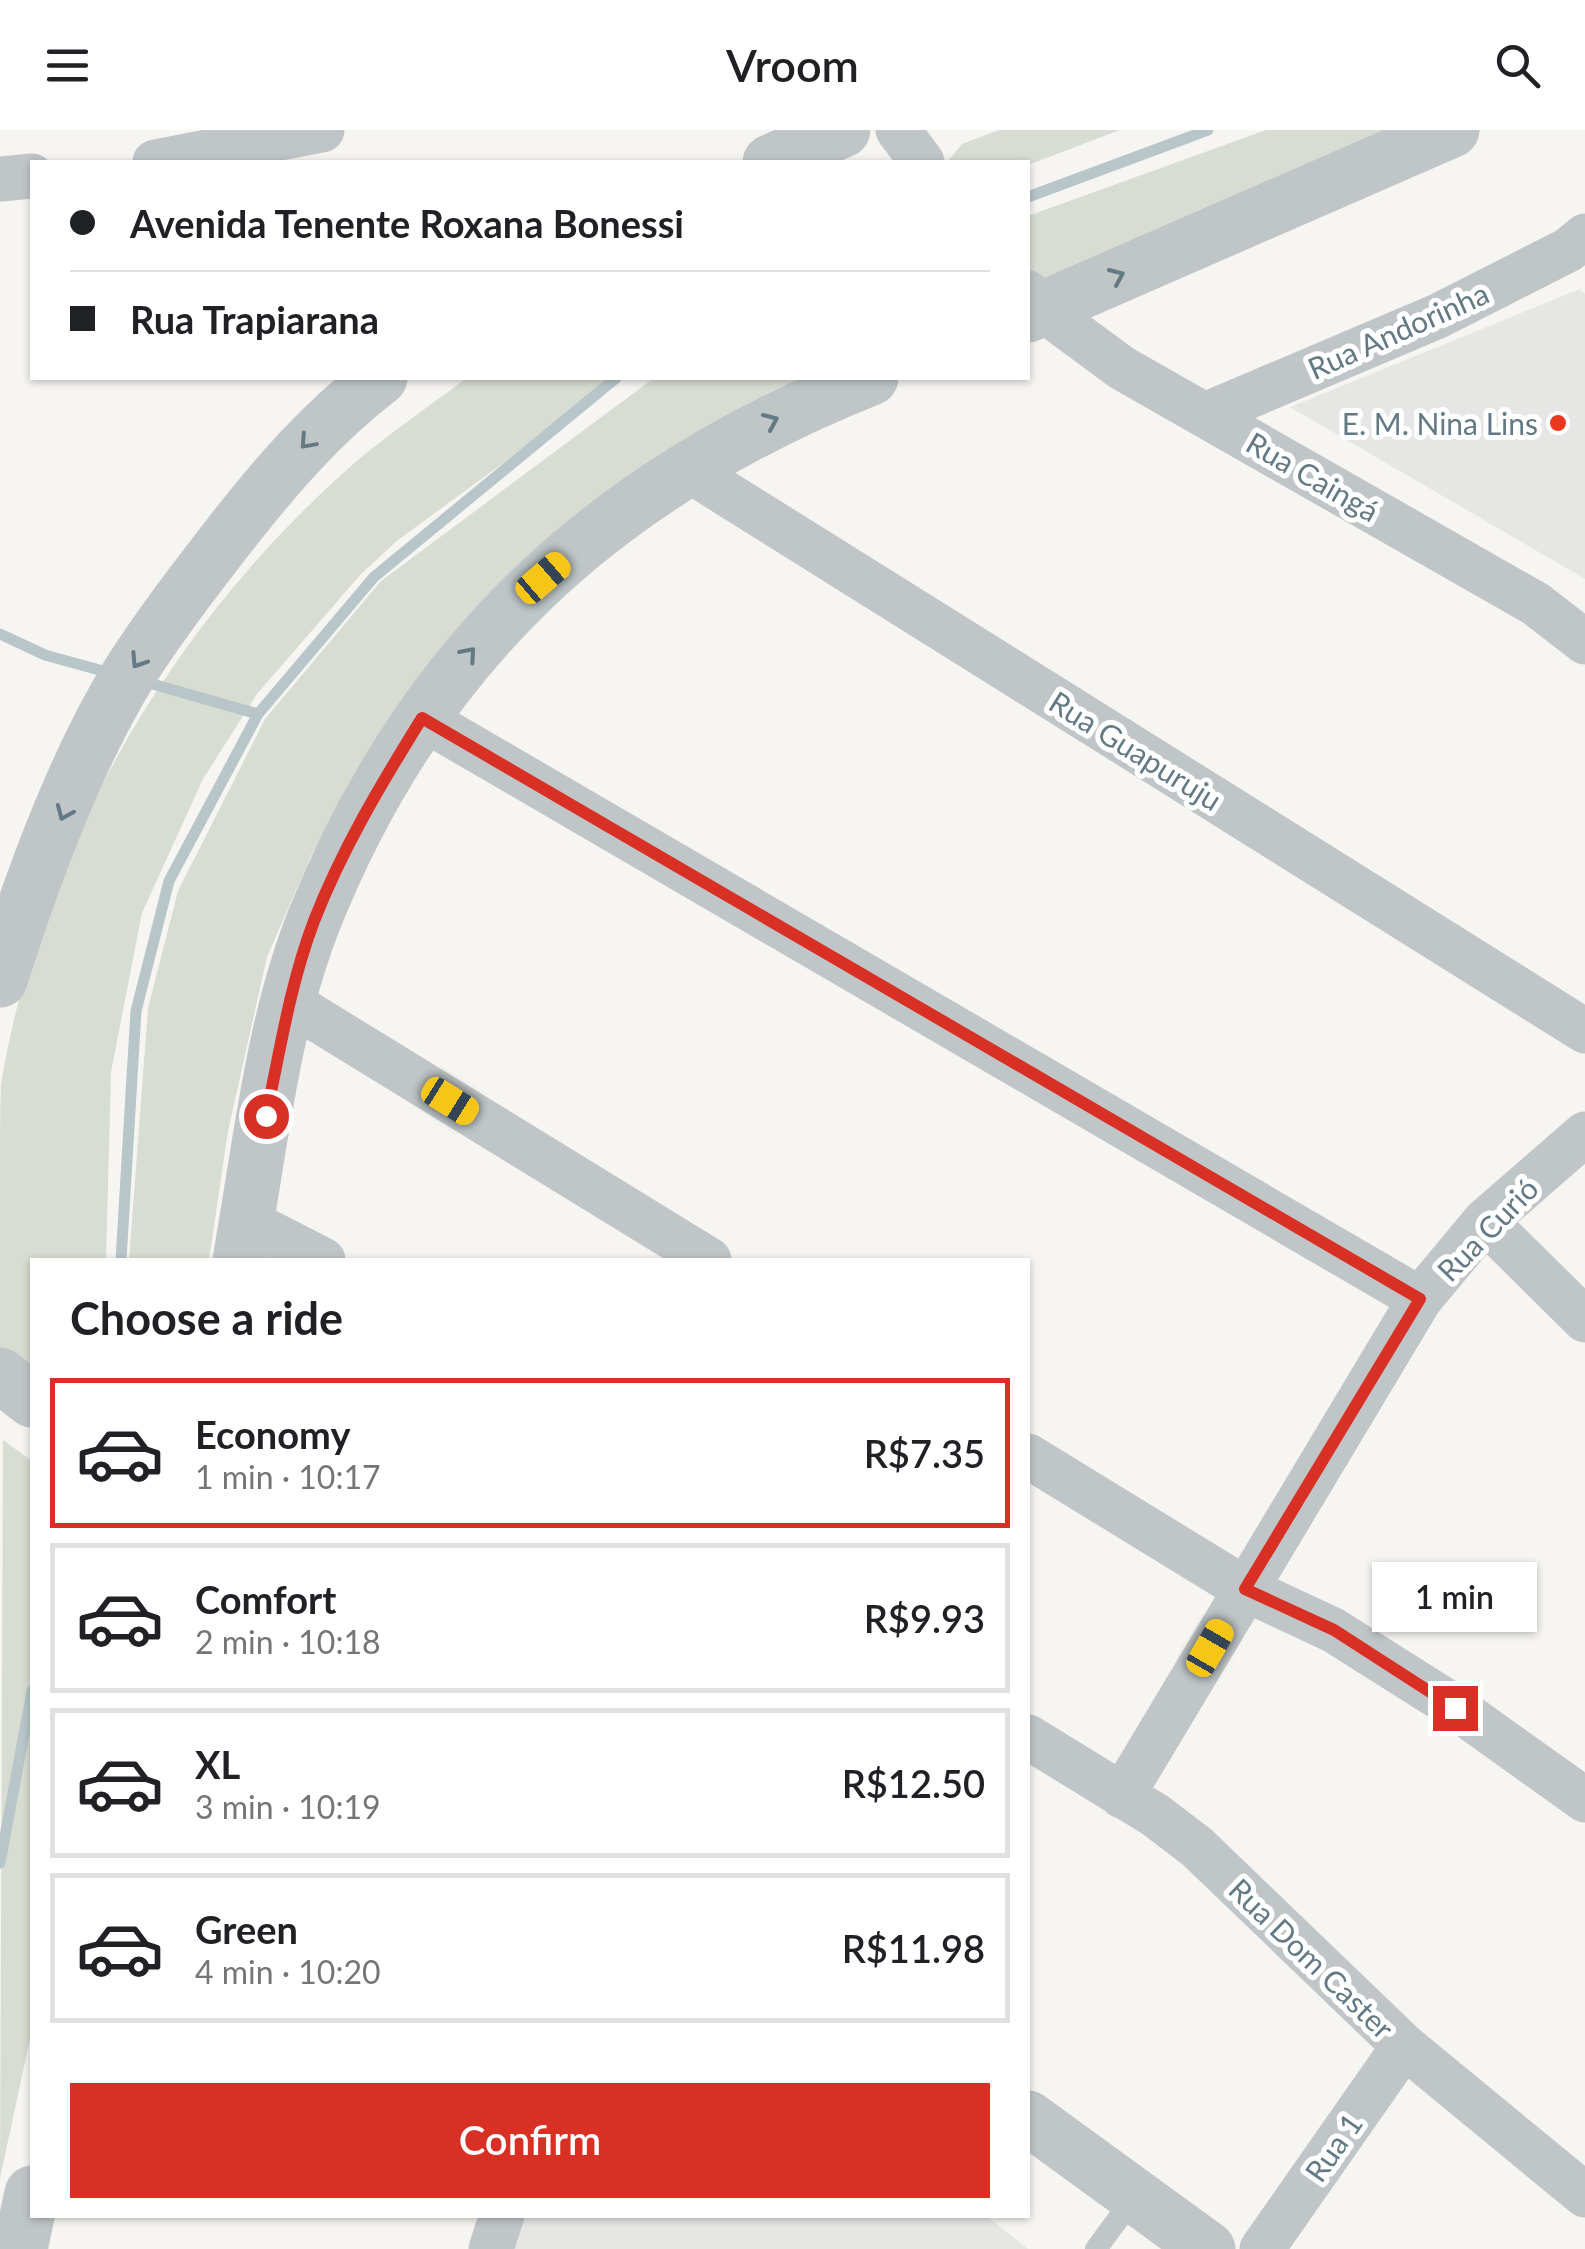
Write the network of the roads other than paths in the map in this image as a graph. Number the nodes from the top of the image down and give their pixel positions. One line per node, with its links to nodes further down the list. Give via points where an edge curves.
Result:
1 (322, 130): 5 (street)
2 (843, 130): 6 (street)
3 (898, 130): 7 (street)
4 (1452, 130): 11 (street, one-way to 4)
5 (165, 160)
6 (775, 160)
7 (920, 160)
8 (30, 176): 9 (street)
9 (0, 178)
10 (1579, 251): 14 (street, Rua Andorinha)
11 (1032, 306): 14 (street, Rua Caingá)
12 (378, 380): 18 (street, one-way to 18, via 314,433 177,602 102,723 22,909)
13 (867, 380): 15 (street, one-way to 13, via 740,435)
14 (1205, 415): 16 (street, Rua Caingá, via 1536,604)
15 (687, 469): 17 (street, one-way to 15, via 464,658 522,596); 20 (street, Rua Guapuruju)
16 (1585, 642)
17 (422, 718): 19 (street, via 362,816 314,922); 26 (street)
18 (0, 980)
19 (289, 1002): 23 (street); 25 (street)
20 (1585, 1031)
21 (1585, 1134): 22 (street, Rua Curió)
22 (1485, 1221): 26 (street, Rua Curió); 27 (street)
23 (243, 1240): 24 (street)
24 (315, 1258)
25 (705, 1258)
26 (1420, 1299): 31 (street, Rua Curió)
27 (1585, 1320)
28 (0, 1375): 29 (street)
29 (30, 1398)
30 (1030, 1457): 31 (street)
31 (1245, 1589): 33 (street, Rua Curió); 34 (street, via 1334,1630)
32 (1030, 1738): 33 (street, Rua Dom Caster)
33 (1122, 1796): 35 (street, Rua Dom Caster, via 1197,1848)
34 (1585, 1800)
35 (1404, 2046): 37 (street, Rua Dom Caster); 44 (street, Rua 1)
36 (1030, 2120): 40 (street)
37 (1585, 2195)
38 (30, 2202): 41 (street)
39 (501, 2218): 42 (street)
40 (1171, 2231): 43 (lane)
41 (20, 2249)
42 (491, 2249)
43 (1096, 2249)
44 (1262, 2249)

